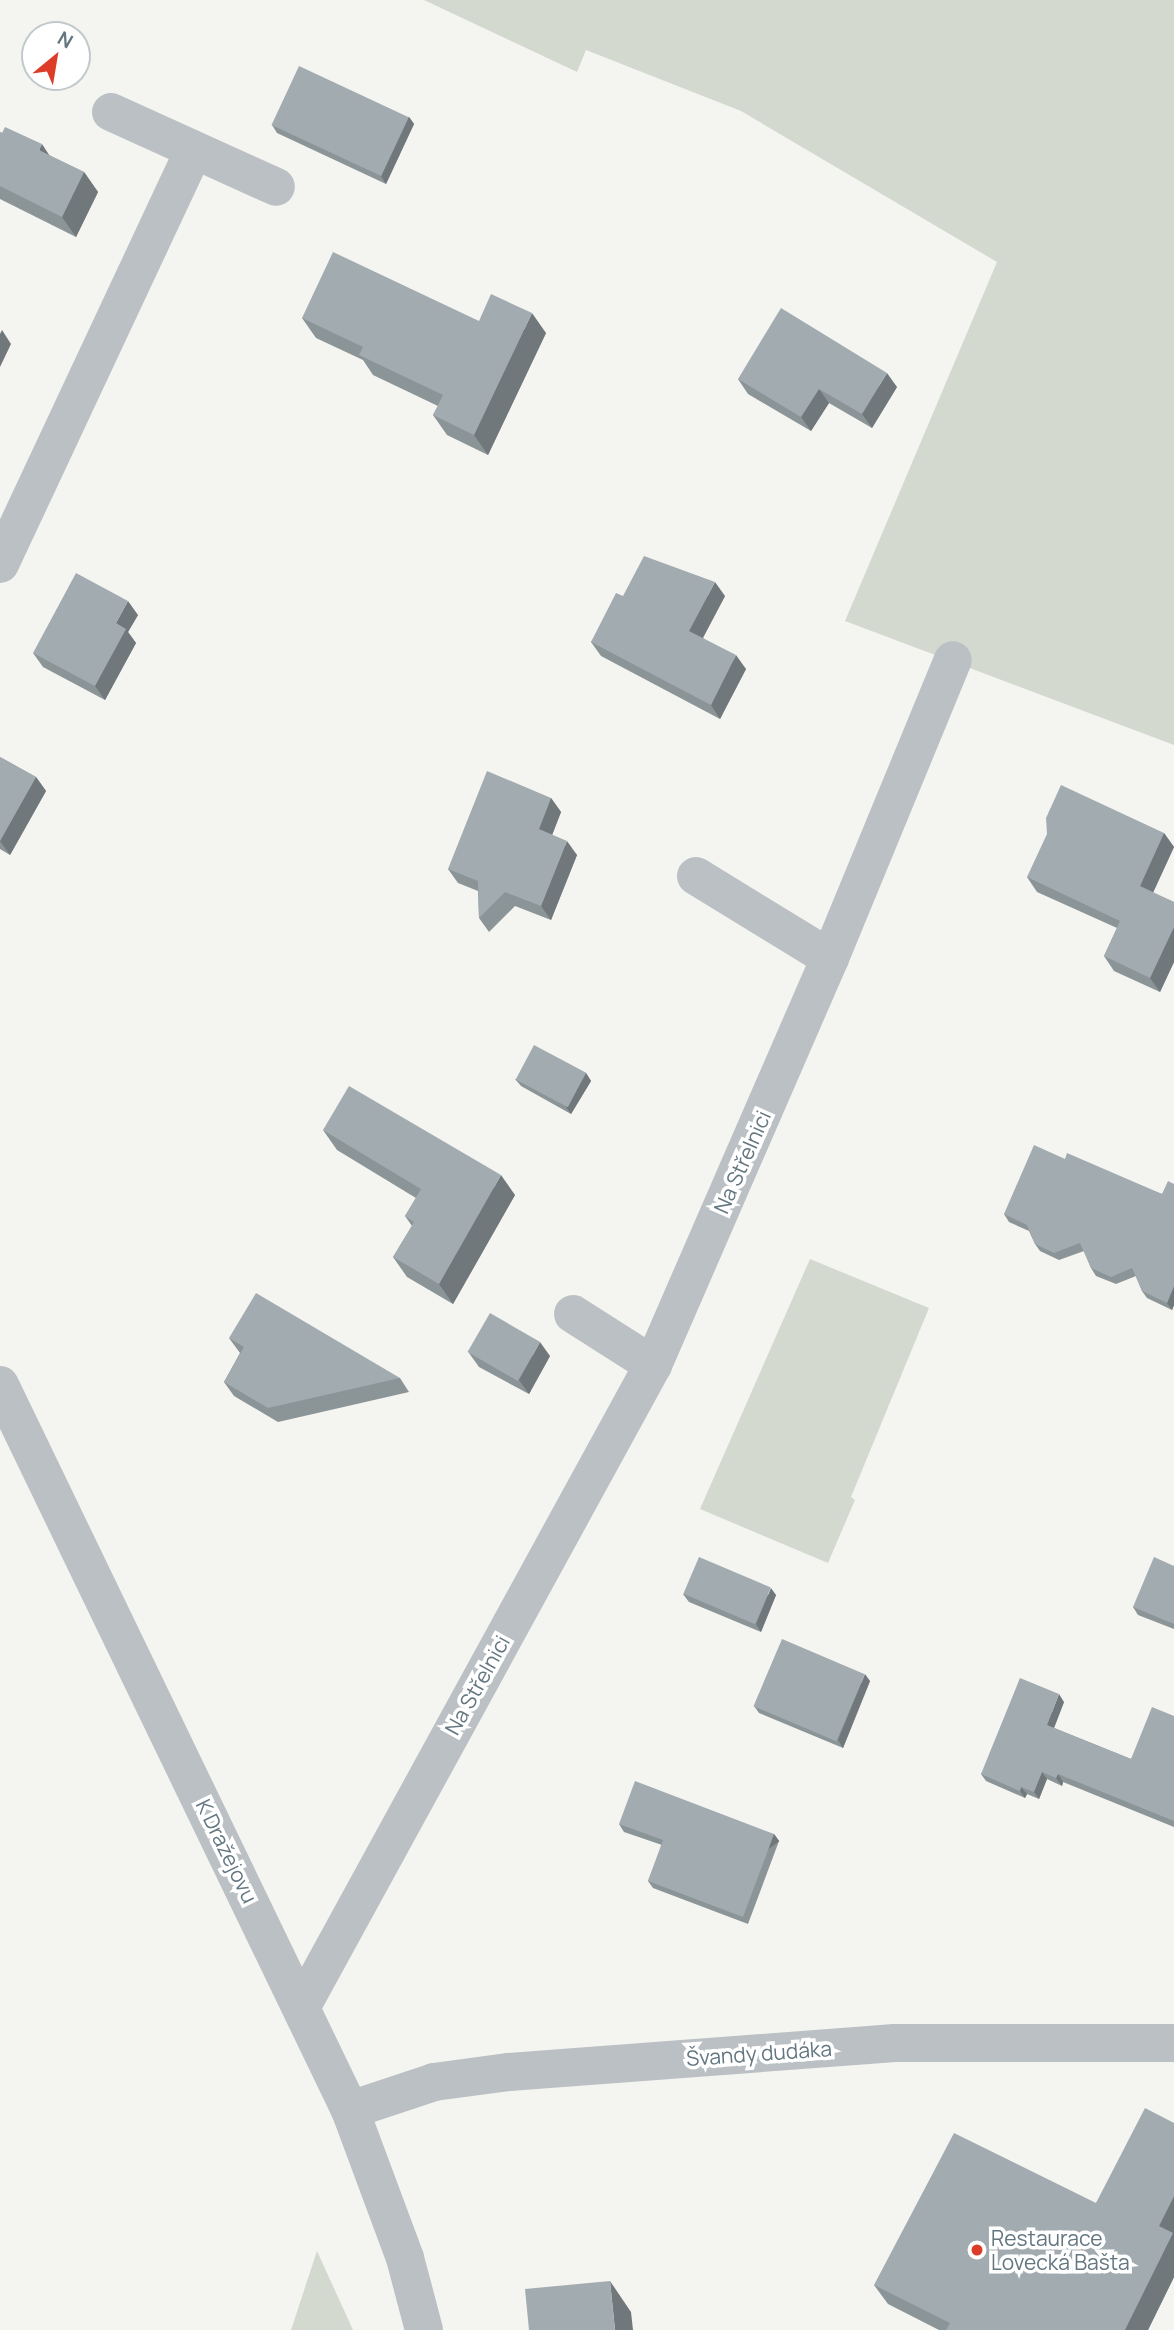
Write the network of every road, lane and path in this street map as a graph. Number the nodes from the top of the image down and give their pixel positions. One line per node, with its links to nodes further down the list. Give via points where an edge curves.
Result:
1 (111, 113): 2 (street)
2 (194, 150): 3 (street); 4 (street)
3 (276, 187)
4 (0, 564)
5 (953, 660): 7 (street, Na Střelnici)
6 (696, 876): 7 (street)
7 (831, 958): 9 (street, Na Střelnici)
8 (573, 1314): 9 (street)
9 (653, 1365): 11 (street, Na Střelnici)
10 (0, 1385): 11 (street, K Dražejovu)
11 (302, 2006): 13 (street, K Dražejovu)
12 (1174, 2043): 13 (street, Švandy dudáka, via 895,2043 509,2072 434,2082)
13 (350, 2110): 14 (street, K Dražejovu, via 405,2258)
14 (424, 2330)

